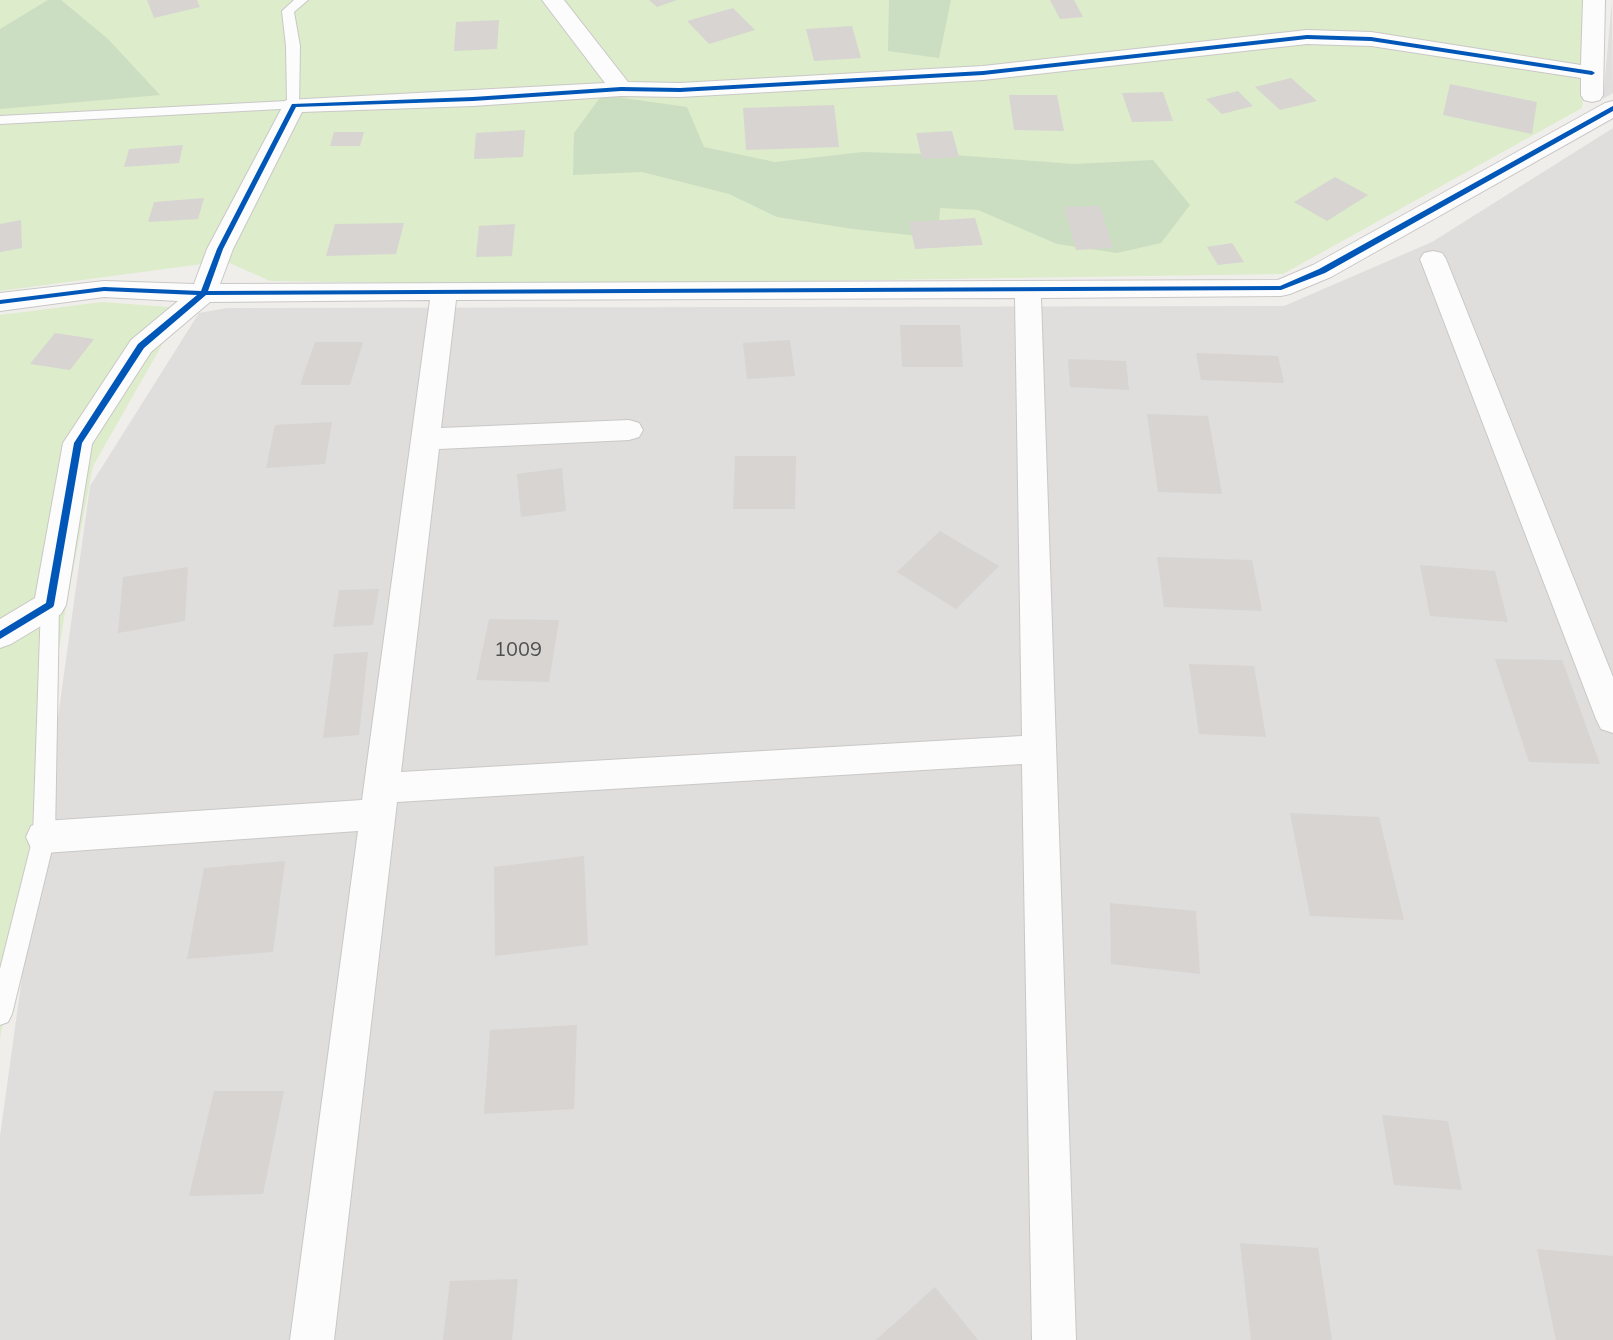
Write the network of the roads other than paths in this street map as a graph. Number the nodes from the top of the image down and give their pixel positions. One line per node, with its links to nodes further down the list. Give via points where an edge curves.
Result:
1 (302, 0): 6 (lane, via 288,11)
2 (553, 0): 5 (street)
3 (1594, 0): 4 (street)
4 (1593, 73): 5 (street, via 1371,39 1307,37 983,73); 7 (street)
5 (621, 90): 6 (street)
6 (294, 105): 8 (lane); 12 (street, via 220,249)
7 (1603, 115): 10 (street, via 1322,272 1281,288)
8 (0, 120)
9 (1433, 259): 18 (street)
10 (1028, 290): 11 (street); 19 (street)
11 (444, 292): 12 (street); 15 (street)
12 (204, 293): 13 (street, via 104,289); 16 (street, via 141,346 78,443)
13 (0, 302)
14 (629, 430): 15 (street)
15 (425, 440): 20 (street)
16 (50, 605): 17 (street); 21 (lane)
17 (0, 634)
18 (1613, 719)
19 (1039, 749): 20 (street); 24 (street)
20 (379, 801): 21 (street); 23 (street)
21 (44, 837): 22 (lane)
22 (0, 1014)
23 (312, 1340)
24 (1053, 1340)

